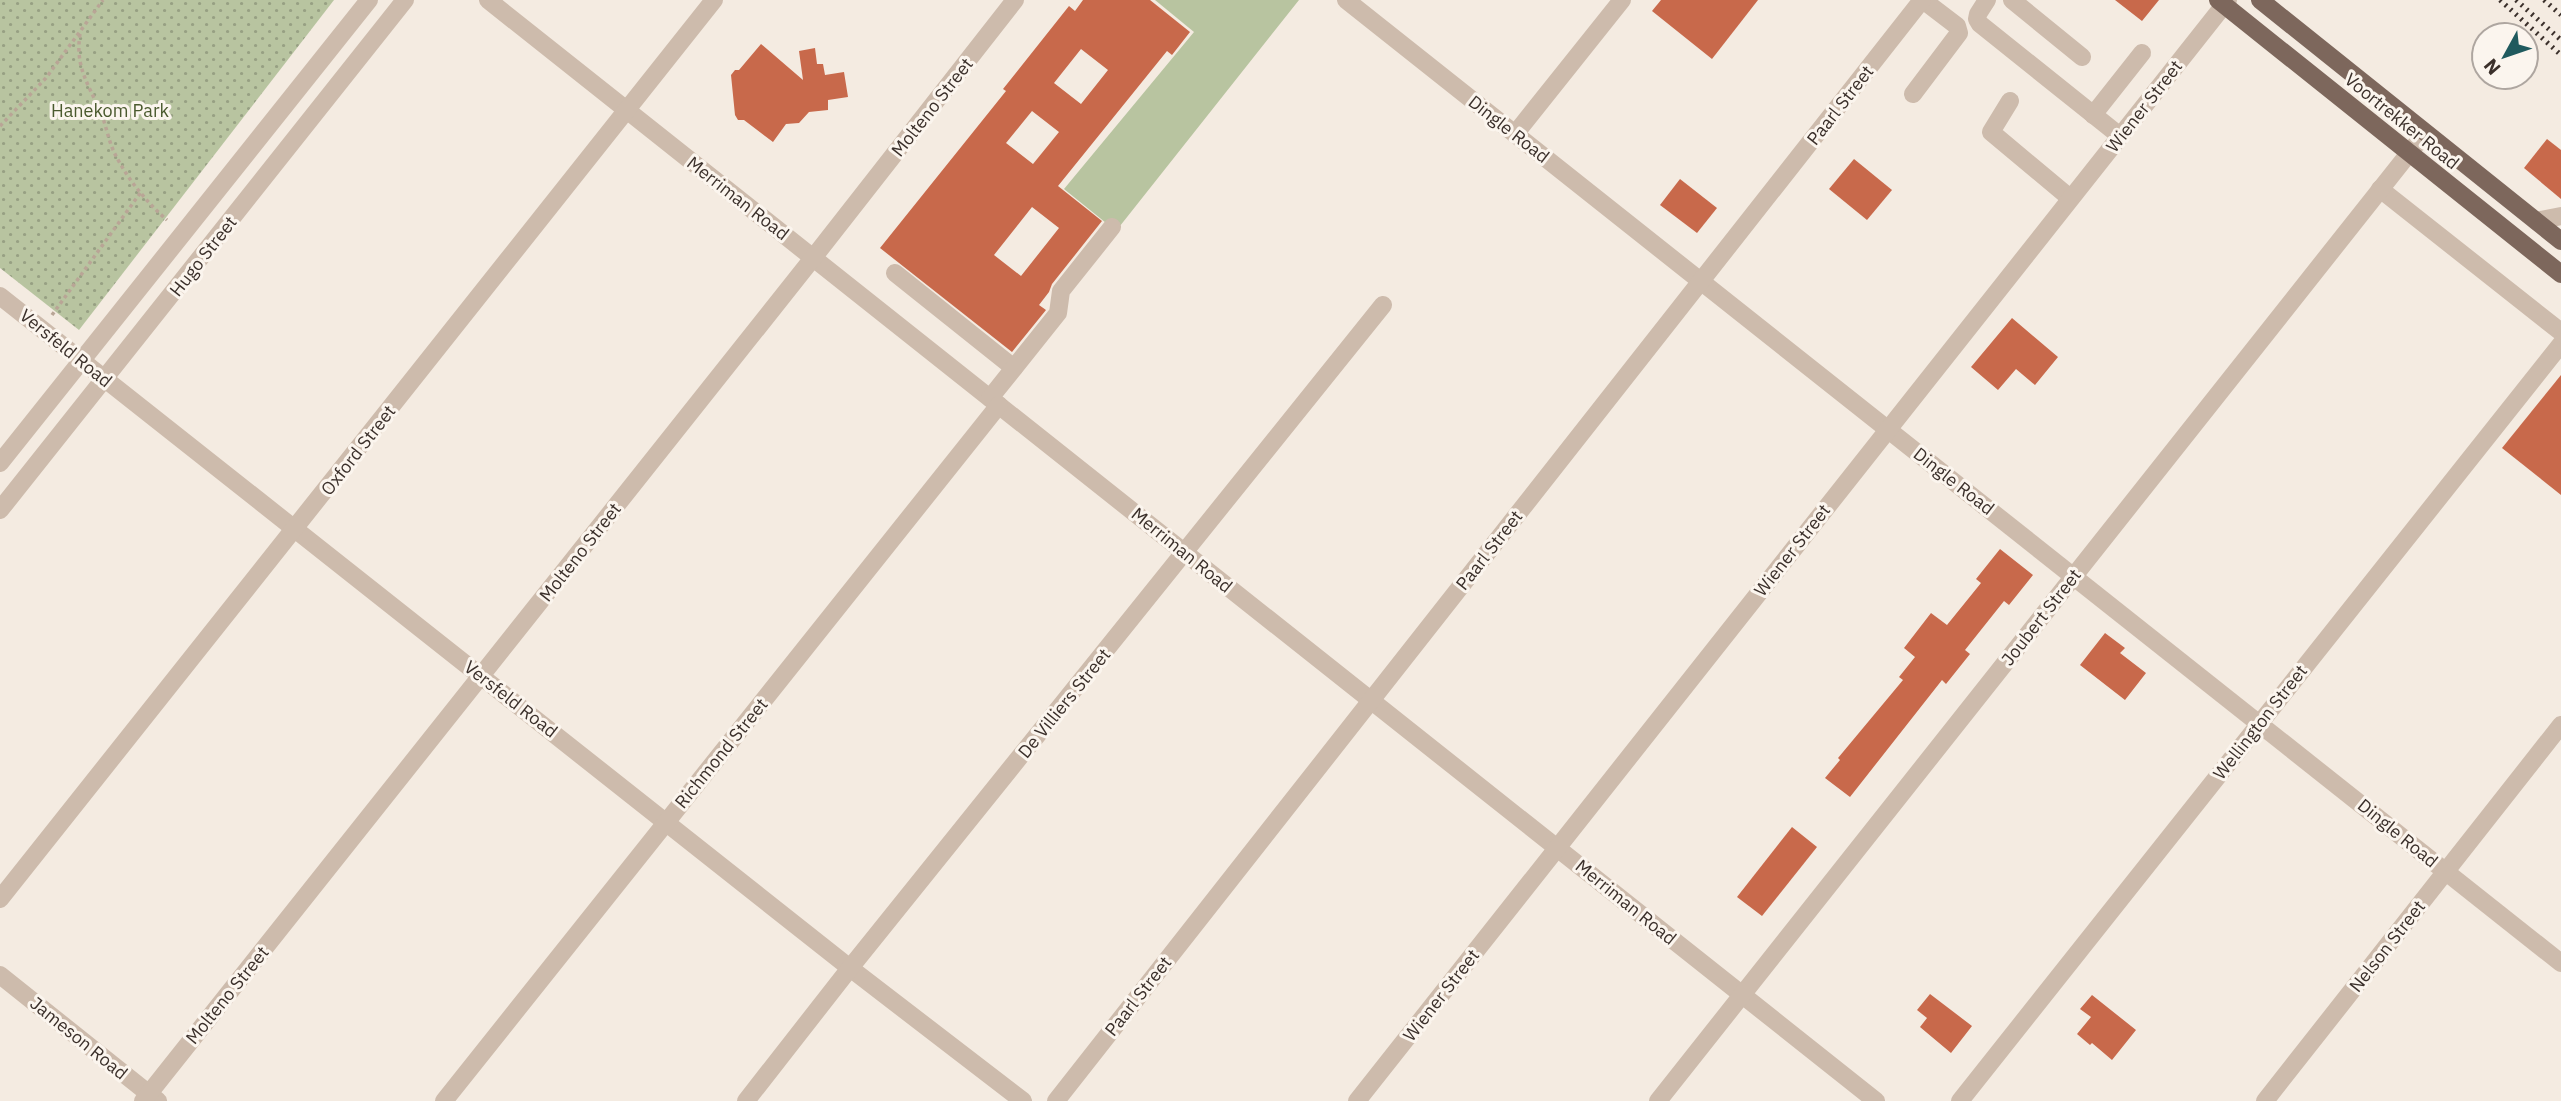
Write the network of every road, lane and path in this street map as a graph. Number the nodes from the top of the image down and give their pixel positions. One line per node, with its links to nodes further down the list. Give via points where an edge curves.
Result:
1 (103, 0): 14 (path)
2 (369, 0): 43 (street, Hugo Street)
3 (405, 0): 45 (street, Hugo Street)
4 (488, 0): 19 (street, Merriman Road)
5 (714, 0): 19 (street, Oxford Street)
6 (1015, 0): 34 (street, Molteno Street)
7 (1346, 0): 23 (street, Dingle Road)
8 (1622, 0): 23 (street)
9 (1923, 0): 17 (street, via 1957,26 1959,33); 37 (street, Paarl Street)
10 (1987, 0): 20 (street, via 1978,14 1980,24)
11 (2012, 0): 16 (street)
12 (2260, 0): 22 (main road, Voortrekker Road)
13 (2223, 2): 24 (street, Wiener Street); 25 (main road, Voortrekker Road)
14 (80, 34): 21 (path); 27 (path, via 80,68 114,151)
15 (2142, 54): 20 (street)
16 (2082, 57)
17 (1913, 94)
18 (2010, 101): 28 (street, via 1991,132)
19 (627, 110): 34 (street, Merriman Road); 50 (street, Oxford Street)
20 (2093, 115): 24 (street)
21 (0, 126)
22 (2425, 133): 25 (street, Joubert Street); 31 (main road, Voortrekker Road)
23 (1515, 134): 37 (street, Dingle Road)
24 (2120, 136): 28 (street, Wiener Street)
25 (2409, 153): 26 (street, Joubert Street); 36 (main road, Voortrekker Road)
26 (2379, 189): 41 (street); 52 (street, Joubert Street)
27 (141, 192): 30 (path); 40 (path)
28 (2070, 198): 47 (street, Wiener Street)
29 (2561, 216): 31 (street)
30 (167, 220)
31 (2536, 221): 33 (main road, Voortrekker Road)
32 (1112, 227): 44 (street, Richmond Street, via 1061,291 1058,313)
33 (2561, 241)
34 (813, 258): 46 (street, Merriman Road); 53 (street, Molteno Street)
35 (895, 273): 44 (street)
36 (2561, 274)
37 (1702, 281): 47 (street, Dingle Road); 54 (street, Paarl Street)
38 (0, 296): 43 (street, Versfeld Road)
39 (1383, 305): 51 (street, De Villiers Street)
40 (52, 315)
41 (2561, 332)
42 (2561, 344): 55 (street, Wellington Street)
43 (82, 361): 45 (street, Versfeld Road); 48 (street, Hugo Street)
44 (1014, 368): 46 (street, Richmond Street)
45 (105, 380): 49 (street, Hugo Street); 50 (street, Versfeld Road)
46 (995, 401): 51 (street, Merriman Road); 57 (street, Richmond Street)
47 (1888, 428): 52 (street, Dingle Road); 58 (street, Wiener Street)
48 (0, 463)
49 (0, 510)
50 (295, 529): 53 (street, Versfeld Road); 60 (street, Oxford Street)
51 (1185, 552): 54 (street, Merriman Road); 62 (street, De Villiers Street)
52 (2074, 575): 55 (street, Dingle Road); 64 (street, Joubert Street)
53 (481, 676): 57 (street, Versfeld Road); 65 (street, Molteno Street)
54 (1370, 700): 58 (street, Merriman Road); 69 (street, Paarl Street)
55 (2260, 723): 59 (street, Dingle Road); 73 (street, Wellington Street)
56 (2561, 725): 59 (street, Nelson Street)
57 (667, 821): 62 (street, Versfeld Road); 66 (street, Richmond Street)
58 (1558, 848): 64 (street, Merriman Road); 70 (street, Wiener Street)
59 (2446, 871): 61 (street, Dingle Road); 74 (street, Nelson Street)
60 (0, 899)
61 (2561, 963)
62 (850, 968): 67 (street, De Villiers Street); 68 (street, Versfeld Road)
63 (0, 975): 65 (street, Jameson Road)
64 (1742, 995): 71 (street, Joubert Street); 72 (street, Merriman Road)
65 (150, 1099)
66 (444, 1101)
67 (746, 1101)
68 (1023, 1101)
69 (1056, 1101)
70 (1357, 1101)
71 (1658, 1101)
72 (1876, 1101)
73 (1960, 1101)
74 (2265, 1101)

